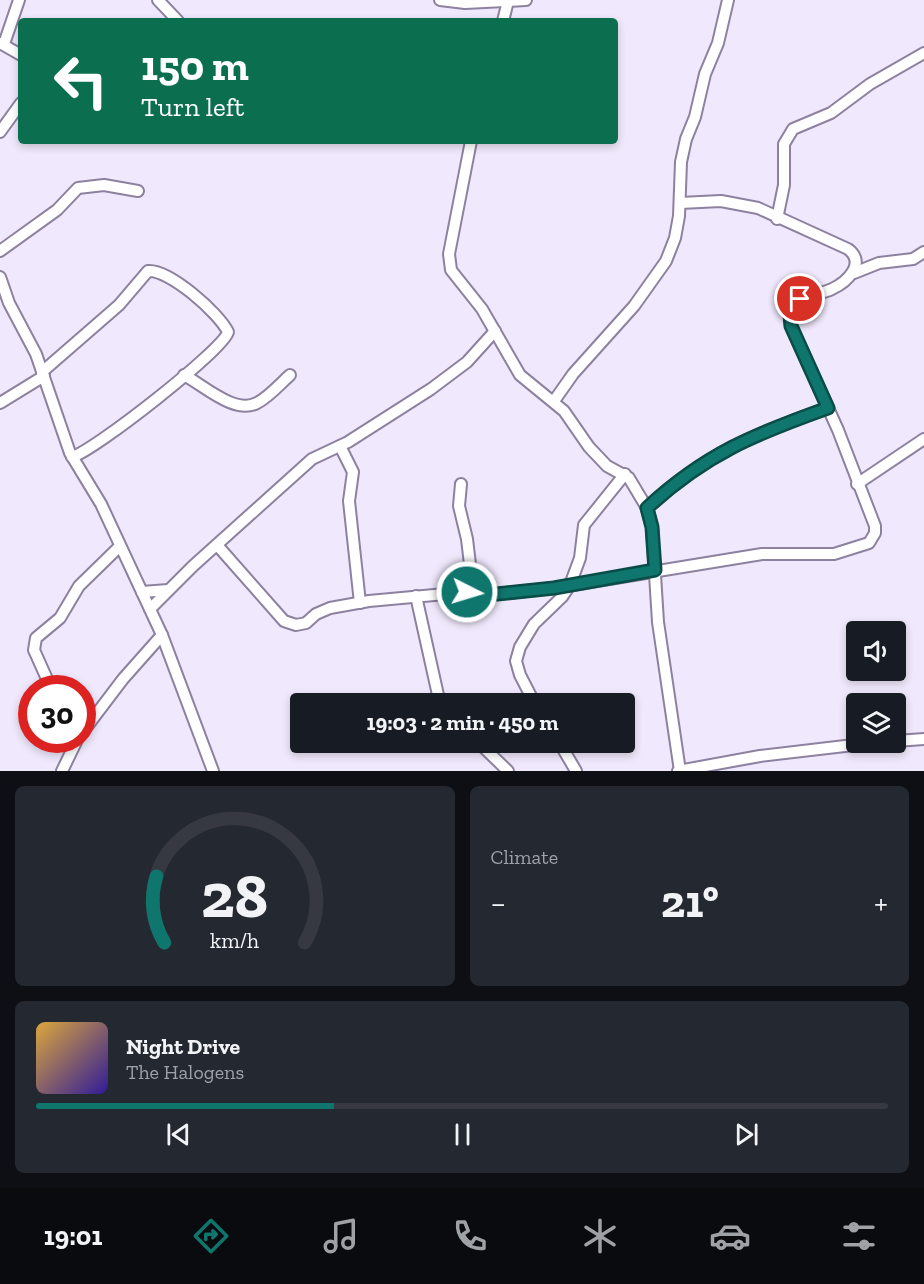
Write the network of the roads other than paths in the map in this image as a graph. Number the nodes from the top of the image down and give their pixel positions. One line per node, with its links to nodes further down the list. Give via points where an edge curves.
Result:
1 (19, 0): 9 (street)
2 (158, 0): 7 (street)
3 (440, 0): 6 (street)
4 (526, 0): 6 (street)
5 (728, 0): 16 (street, via 686,139 681,162)
6 (508, 1): 8 (street)
7 (175, 18)
8 (504, 18)
9 (2, 43): 10 (street)
10 (18, 53)
11 (924, 53): 17 (street, via 870,84 831,113 793,129 784,144 784,185)
12 (18, 107): 13 (street)
13 (0, 132)
14 (470, 144): 22 (street, via 449,264)
15 (138, 191): 18 (street, via 104,185 78,188 57,210)
16 (681, 203): 17 (street, via 739,204 758,208); 26 (street, via 666,261 634,306)
17 (777, 219): 20 (street, via 852,252 856,260)
18 (0, 251)
19 (924, 252): 20 (street, via 913,259 879,263)
20 (854, 273): 28 (street, via 833,289 800,299 790,315 791,326)
21 (0, 277): 23 (street)
22 (495, 330): 26 (street, via 520,375); 30 (street, via 467,362)
23 (43, 374): 24 (street, via 118,305 148,271 153,271 186,289 228,332 218,346); 27 (street); 31 (street)
24 (184, 375): 25 (street, via 222,398 247,406 260,402); 31 (street, via 96,446)
25 (290, 375)
26 (554, 401): 32 (street, via 601,460)
27 (0, 403)
28 (828, 408): 34 (street); 35 (street, via 725,449 675,482)
29 (924, 439): 34 (street)
30 (340, 447): 36 (street, via 312,459); 44 (street, via 353,472 348,501)
31 (72, 457): 37 (street, via 101,504)
32 (625, 474): 35 (street); 39 (street, via 584,525 580,558)
33 (461, 484): 42 (street, via 459,506 471,573)
34 (857, 484): 38 (street, via 875,526 872,539 862,546 834,554 762,554)
35 (647, 508): 38 (street)
36 (217, 545): 40 (street); 44 (street, via 284,621 306,623 316,614)
37 (120, 546): 41 (street); 47 (street, via 79,586 60,618 36,638 33,645)
38 (655, 570): 39 (street); 61 (street, via 658,622)
39 (570, 585): 42 (street, via 497,594); 49 (street, via 534,624 520,647 516,661)
40 (168, 590): 41 (street); 45 (street)
41 (142, 592): 45 (street)
42 (467, 592): 43 (street)
43 (416, 596): 44 (street); 48 (street)
44 (360, 603)
45 (150, 609): 46 (street)
46 (162, 635): 50 (street); 58 (street)
47 (45, 675)
48 (438, 693)
49 (530, 693)
50 (96, 715)
51 (924, 739): 52 (street)
52 (906, 740)
53 (846, 746): 61 (street)
54 (71, 753): 57 (street)
55 (489, 753): 59 (street)
56 (565, 753): 60 (street)
57 (64, 767)
58 (213, 771)
59 (508, 771)
60 (576, 771)
61 (679, 771)

